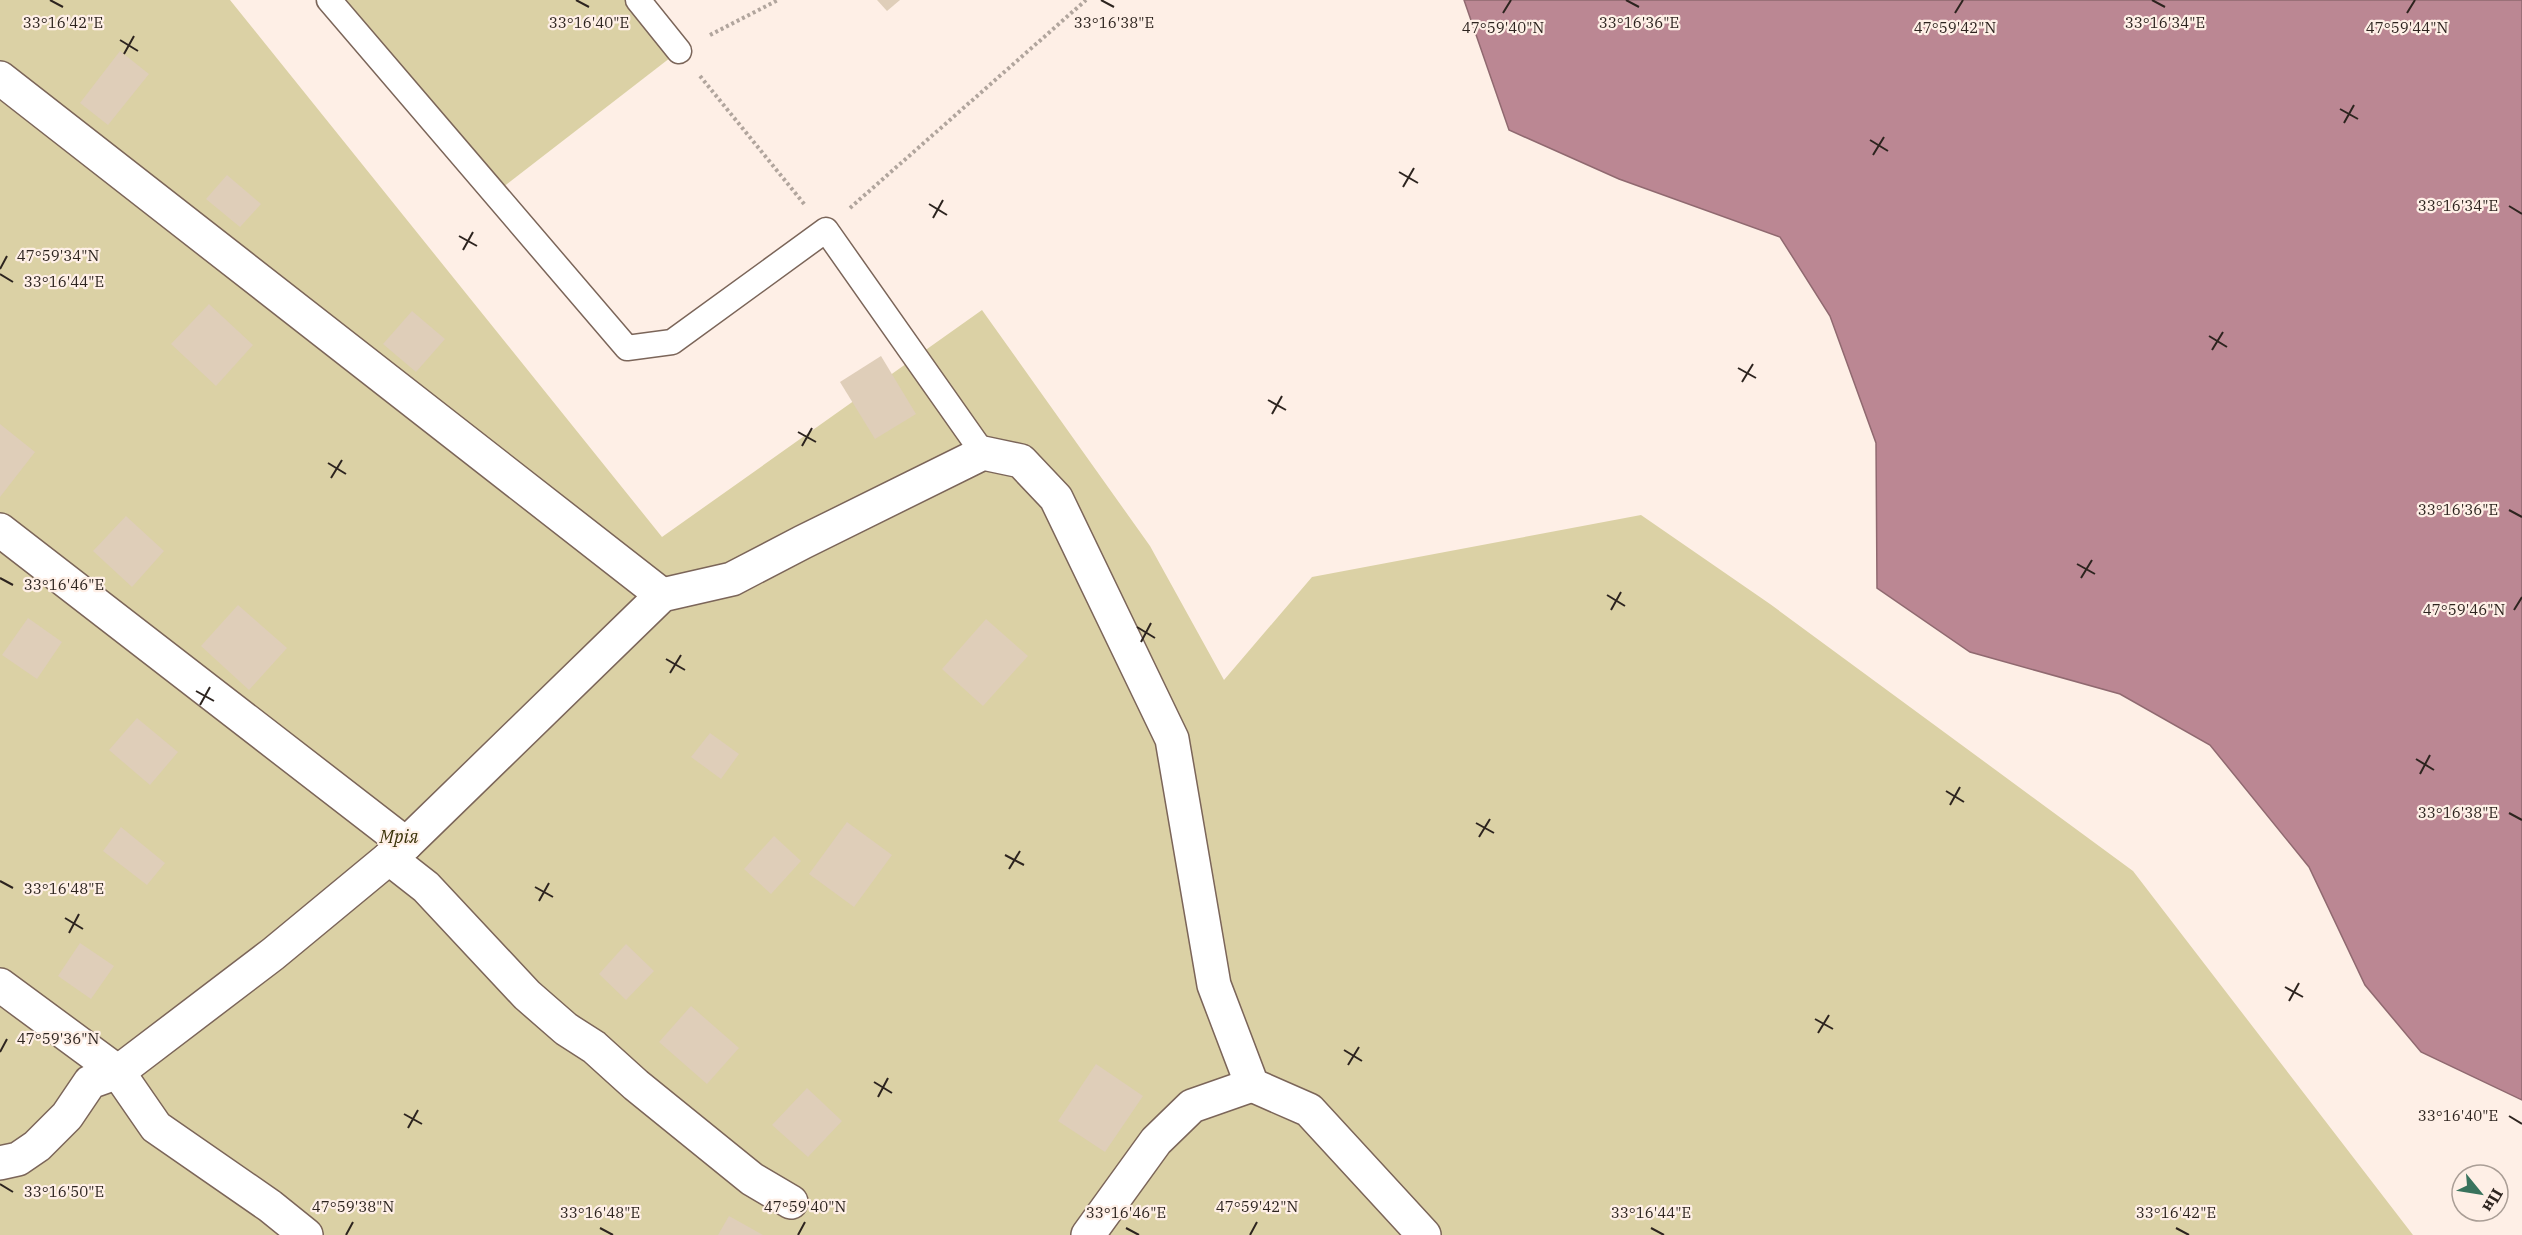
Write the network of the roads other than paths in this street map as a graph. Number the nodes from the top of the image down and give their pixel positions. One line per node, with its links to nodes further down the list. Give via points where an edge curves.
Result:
1 (329, 0): 5 (lane, via 627,348 672,342 826,230)
2 (638, 0): 3 (lane)
3 (679, 51)
4 (0, 78): 7 (street)
5 (983, 453): 7 (street, via 732,579); 11 (street, via 1021,461 1056,498 1172,739 1215,985)
6 (0, 530): 8 (street)
7 (662, 595): 8 (street)
8 (397, 851): 10 (street, via 273,954); 13 (street, via 527,995 752,1179)
9 (0, 985): 10 (street)
10 (117, 1072): 12 (street, via 90,1083 67,1116 37,1146 18,1159); 14 (street, via 156,1127)
11 (1252, 1084): 15 (street, via 1192,1106 1156,1141); 16 (street, via 1309,1110)
12 (0, 1163)
13 (791, 1202)
14 (306, 1235)
15 (1088, 1235)
16 (1424, 1235)

